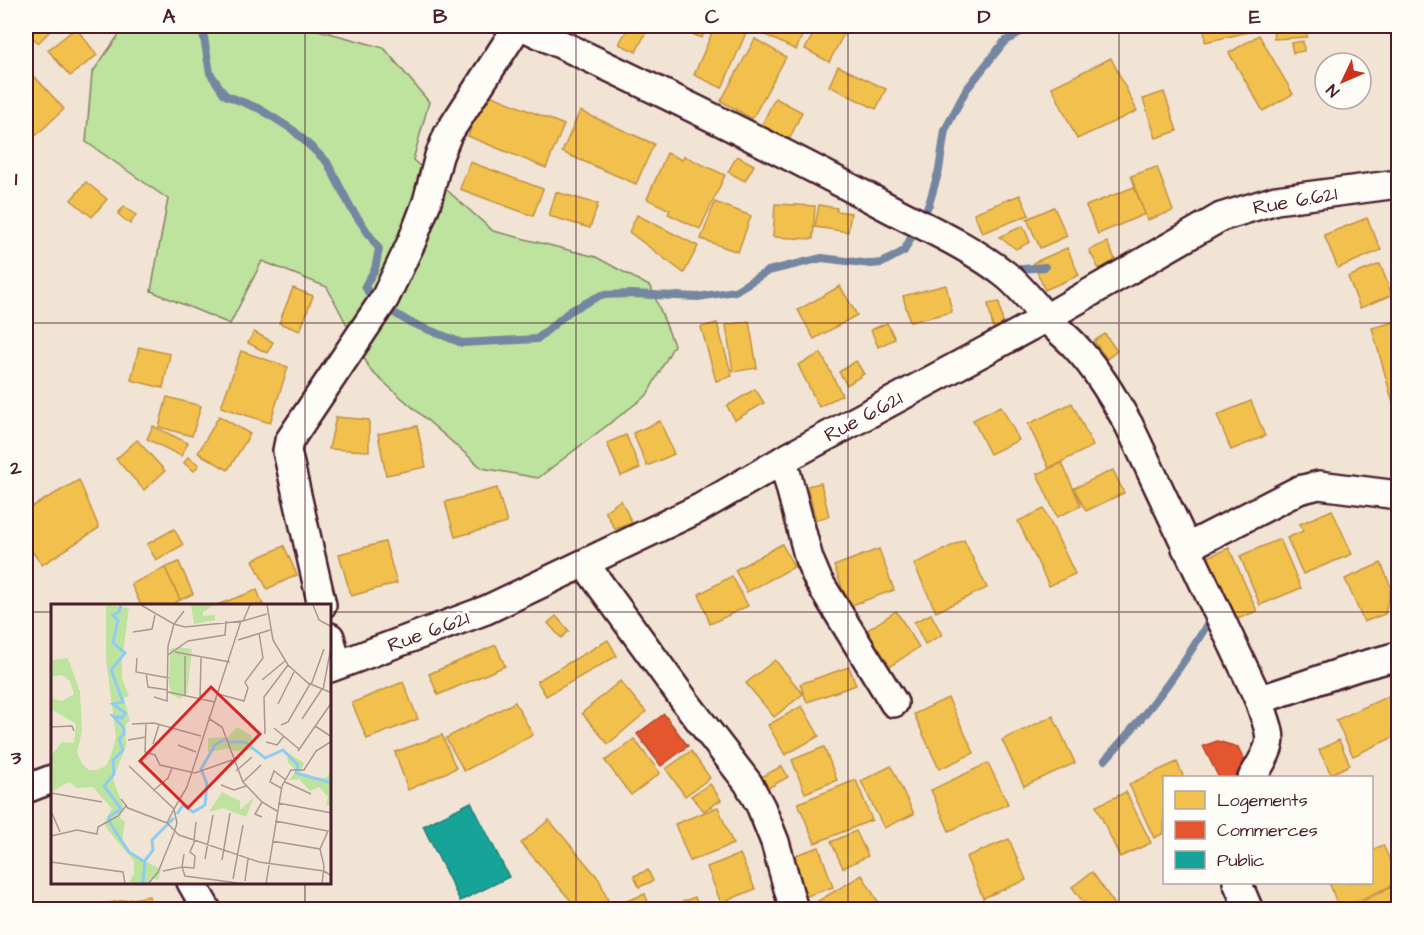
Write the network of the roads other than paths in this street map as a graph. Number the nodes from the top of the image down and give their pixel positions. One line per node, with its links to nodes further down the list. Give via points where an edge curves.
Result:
1 (520, 26): 3 (street, via 683,102 956,242 1007,276); 8 (street, via 448,134 427,202 385,298 289,441 286,451)
2 (1398, 184): 3 (street, Rue 6.621, via 1276,200 1221,217)
3 (1046, 318): 4 (street, Rue 6.621); 6 (street, via 1076,347 1112,395)
4 (783, 460): 7 (street, Rue 6.621, via 700,508); 12 (street, via 818,579)
5 (1398, 495): 6 (street, via 1319,485 1299,490)
6 (1186, 548): 11 (street)
7 (585, 564): 10 (street, Rue 6.621, via 486,610); 19 (street, via 748,783 775,842)
8 (322, 604)
9 (1398, 656): 11 (street)
10 (333, 666)
11 (1259, 700): 13 (street, via 1271,736 1269,749)
12 (894, 703)
13 (1253, 776)
14 (51, 779): 15 (street)
15 (26, 789)
16 (192, 884): 18 (street)
17 (1238, 884): 20 (street)
18 (207, 909)
19 (794, 909)
20 (1249, 909)

